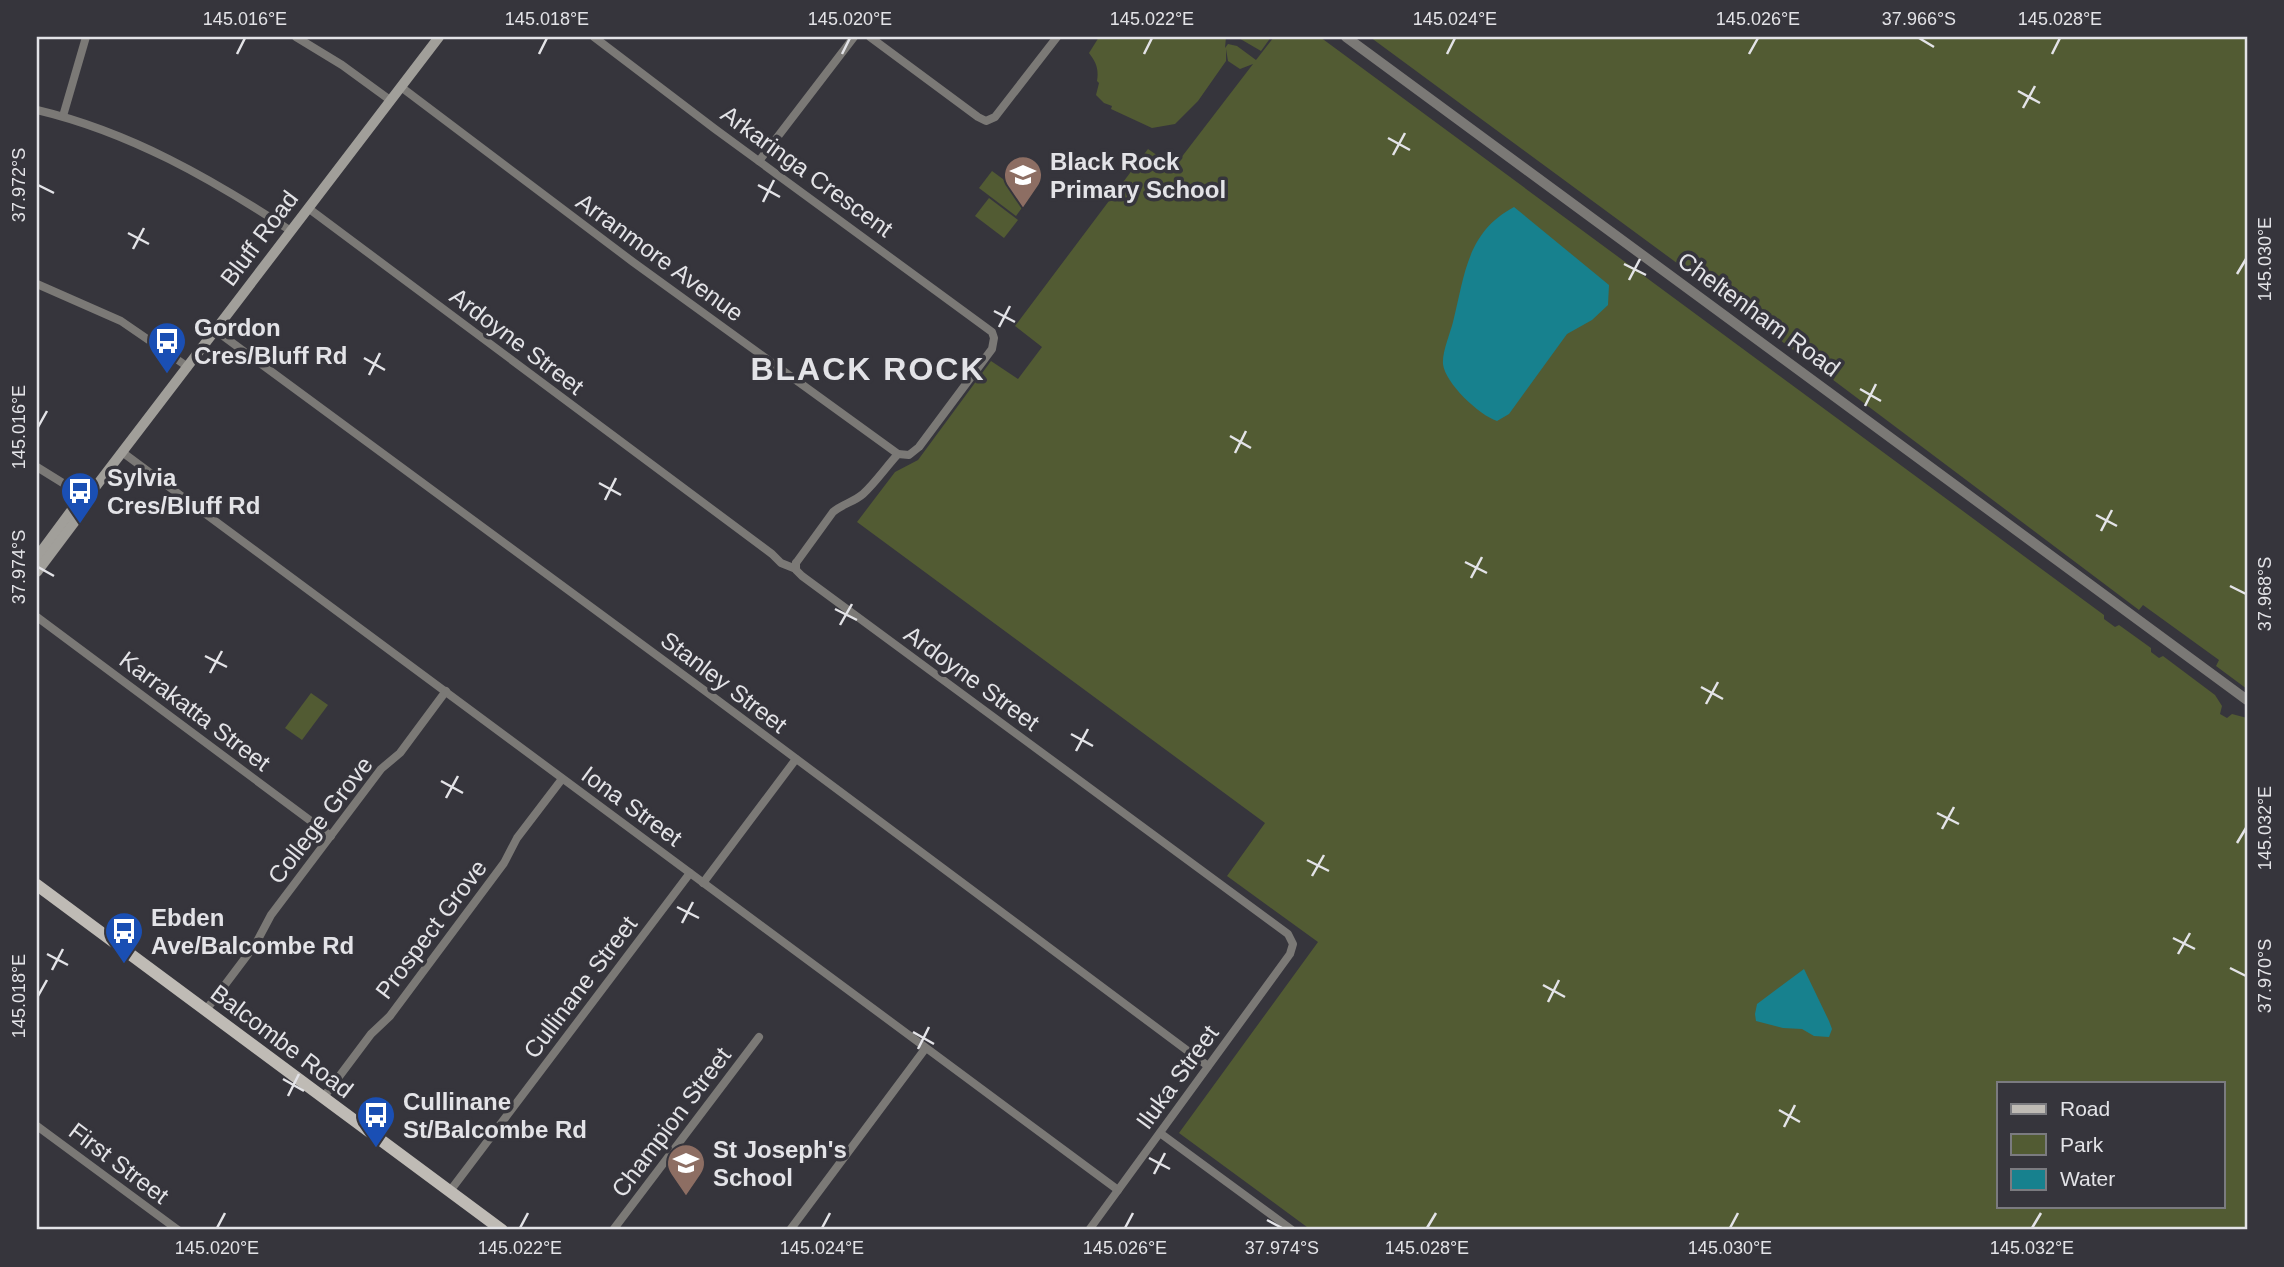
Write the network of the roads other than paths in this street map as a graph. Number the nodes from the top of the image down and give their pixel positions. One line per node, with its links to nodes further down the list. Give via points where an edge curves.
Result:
1 (86, 37): 12 (street)
2 (296, 37): 10 (street)
3 (439, 37): 9 (main road, Bluff Road)
4 (594, 37): 13 (street, Arkaringa Crescent)
5 (854, 37): 13 (street)
6 (870, 37): 7 (street, via 986,121 995,117)
7 (1057, 37)
8 (1346, 37): 28 (street, Cheltenham Road)
9 (401, 87): 10 (main road, Bluff Road); 20 (street, Arranmore Avenue)
10 (390, 100): 14 (main road, Bluff Road)
11 (37, 110): 12 (street)
12 (62, 116): 15 (street, via 169,158)
13 (758, 161): 20 (street, Arkaringa Crescent, via 989,327 995,338 992,349 919,447 909,455)
14 (308, 208): 15 (main road, Bluff Road); 24 (street, Ardoyne Street, via 780,563)
15 (291, 232): 17 (main road, Bluff Road)
16 (37, 284): 18 (street, via 121,321)
17 (215, 330): 18 (main road, Bluff Road); 29 (street, Stanley Street)
18 (187, 367): 19 (main road, Bluff Road)
19 (122, 452): 22 (main road, Bluff Road); 27 (street, Iona Street)
20 (895, 452): 24 (street, via 865,492 833,512)
21 (37, 467): 22 (street)
22 (87, 498): 23 (main road, Bluff Road, via 74,507); 25 (main road, Bluff Road, via 82,512)
23 (37, 557)
24 (796, 566): 35 (street, Ardoyne Street, via 813,584 1289,934)
25 (37, 572)
26 (37, 617): 31 (street, Karrakatta Street)
27 (446, 691): 30 (street, Iona Street); 31 (street, College Grove)
28 (2247, 700)
29 (796, 760): 33 (street); 39 (street, Stanley Street)
30 (562, 779): 32 (street, Iona Street); 40 (street, Prospect Grove, via 390,1016)
31 (331, 836): 36 (street, College Grove)
32 (690, 873): 33 (street, Iona Street); 44 (street, Cullinane Street)
33 (703, 883): 38 (street, Iona Street)
34 (38, 888): 36 (main road, Balcombe Road)
35 (1293, 944): 39 (street, Iluka Street)
36 (206, 1010): 40 (main road, Balcombe Road)
37 (759, 1037): 47 (street, Champion Street)
38 (925, 1049): 43 (street, Iona Street); 48 (street)
39 (1208, 1066): 42 (street, Iluka Street)
40 (323, 1098): 44 (main road, Balcombe Road)
41 (37, 1126): 46 (street, First Street)
42 (1160, 1133): 43 (street, Iluka Street); 50 (street)
43 (1118, 1190): 49 (street, Iluka Street)
44 (450, 1191): 45 (main road, Balcombe Road)
45 (493, 1228)
46 (178, 1230)
47 (613, 1230)
48 (790, 1230)
49 (1089, 1230)
50 (1292, 1230)

